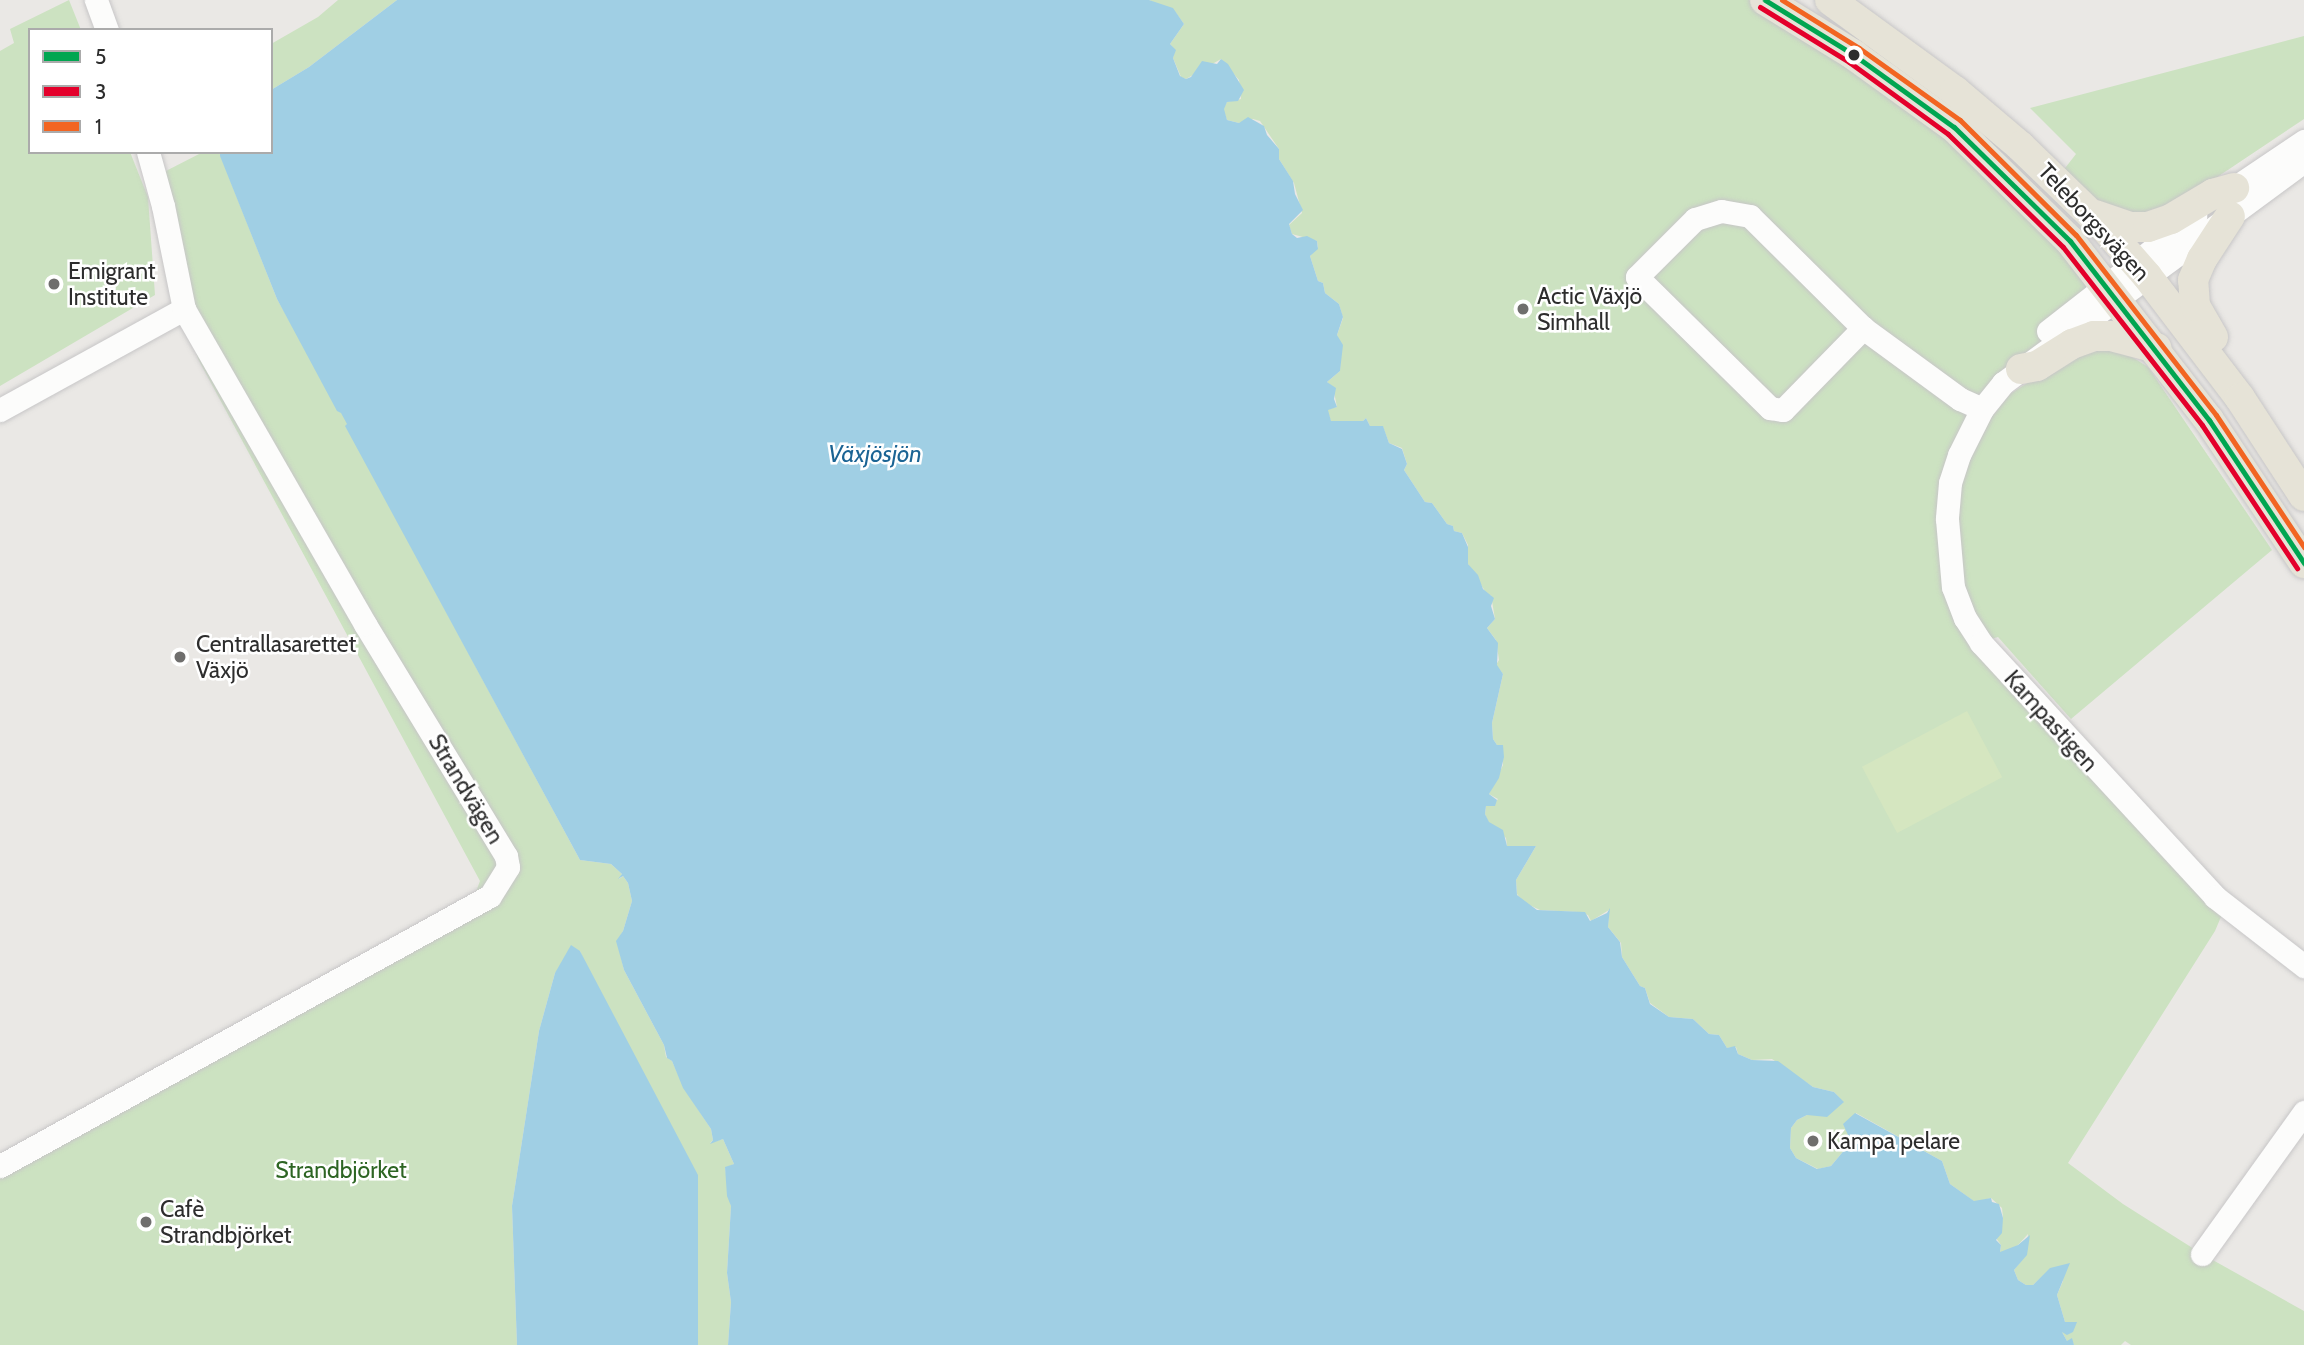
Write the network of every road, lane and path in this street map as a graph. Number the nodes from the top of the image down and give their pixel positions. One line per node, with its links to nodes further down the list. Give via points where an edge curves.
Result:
1 (96, 0): 4 (street)
2 (1830, 0): 9 (main road, Teleborgsvägen, via 1955,92)
3 (1774, 2): 11 (main road, Teleborgsvägen, via 1954,127 2070,241)
4 (106, 28)
5 (2304, 141): 8 (street)
6 (149, 154): 12 (street)
7 (2304, 161): 8 (street)
8 (2232, 202): 9 (main road, via 2213,194 2166,222 2148,227 2130,227); 10 (street, Kampastigen); 16 (main road, via 2198,267 2193,298)
9 (2090, 212): 10 (main road, Teleborgsvägen)
10 (2141, 269): 11 (street, Kampastigen); 16 (main road, Teleborgsvägen)
11 (2112, 292): 14 (main road, Teleborgsvägen); 15 (street, Kampastigen, via 2034,343 2016,362)
12 (184, 309): 18 (street); 23 (street, Strandvägen, via 365,624 506,856 508,867 490,896)
13 (1863, 328): 13 (street, via 1749,216 1721,211 1695,219 1637,277 1770,408 1783,410); 17 (street, via 1960,399)
14 (2156, 348): 15 (main road, via 2094,336); 20 (main road, Teleborgsvägen, via 2232,452)
15 (2012, 376): 17 (street, Kampastigen)
16 (2240, 398): 19 (main road, Teleborgsvägen)
17 (1982, 409): 21 (street, Kampastigen, via 1950,483 1947,519 1952,587 1965,618 1981,643 2053,725 2216,897)
18 (0, 410)
19 (2304, 496)
20 (2304, 563)
21 (2304, 965)
22 (2304, 1112): 24 (street)
23 (0, 1166)
24 (2202, 1254)

